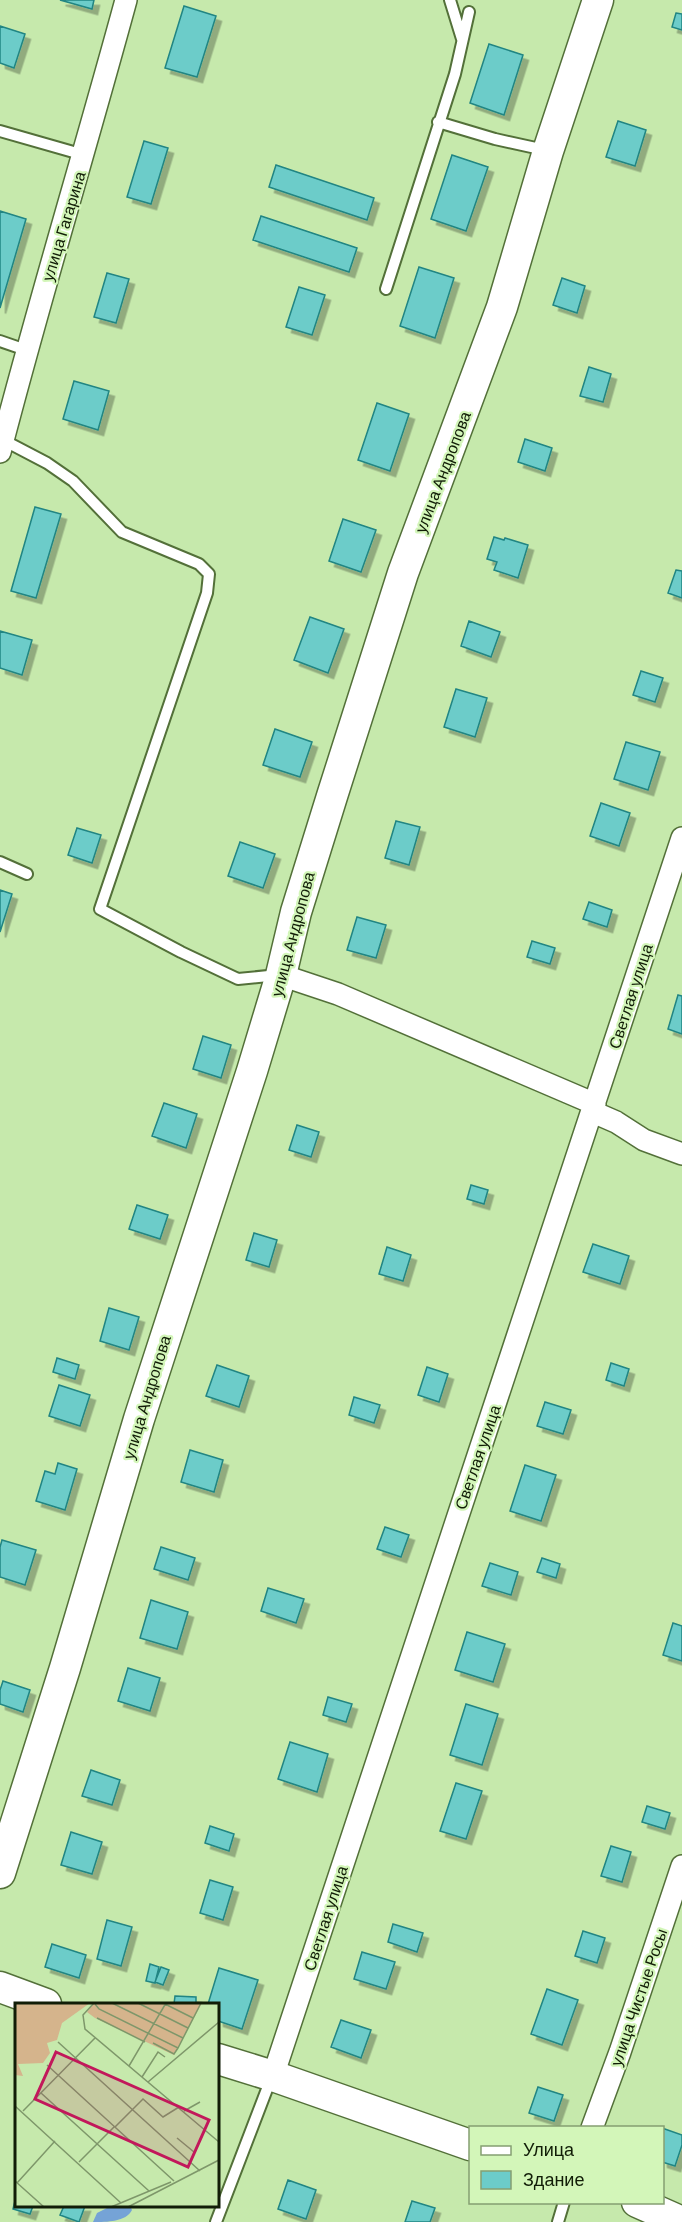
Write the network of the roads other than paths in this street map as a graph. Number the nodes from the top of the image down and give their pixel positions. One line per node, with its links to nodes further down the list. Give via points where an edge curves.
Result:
1 (126, 0): 9 (street, улица Гагарина)
2 (450, 0): 5 (lane)
3 (598, 0): 8 (street, улица Андропова)
4 (470, 12): 5 (lane)
5 (462, 39): 6 (lane)
6 (438, 122): 8 (lane); 10 (lane)
7 (0, 131): 9 (lane)
8 (549, 151): 17 (street, улица Андропова, via 502,307 399,584 296,912)
9 (84, 155): 12 (street, улица Гагарина)
10 (386, 289)
11 (0, 341): 12 (lane)
12 (26, 350): 13 (street, улица Гагарина)
13 (2, 446): 17 (lane, via 47,463 73,481 122,532 199,564 209,574 207,593 100,909 238,979)
14 (682, 838): 18 (street, Светлая улица)
15 (0, 862): 16 (lane)
16 (27, 874)
17 (281, 975): 18 (street, via 338,993); 21 (street, улица Андропова)
18 (594, 1108): 19 (street, via 644,1140); 25 (street, Светлая улица)
19 (682, 1154)
20 (682, 1866): 26 (street, улица Чистые Росы)
21 (0, 1873)
22 (0, 1987): 23 (street)
23 (43, 2003)
24 (219, 2059): 25 (street)
25 (273, 2076): 27 (street); 30 (lane)
26 (592, 2126)
27 (469, 2144)
28 (563, 2204): 31 (lane)
29 (642, 2204): 32 (street)
30 (216, 2222)
31 (558, 2222)
32 (682, 2222)

